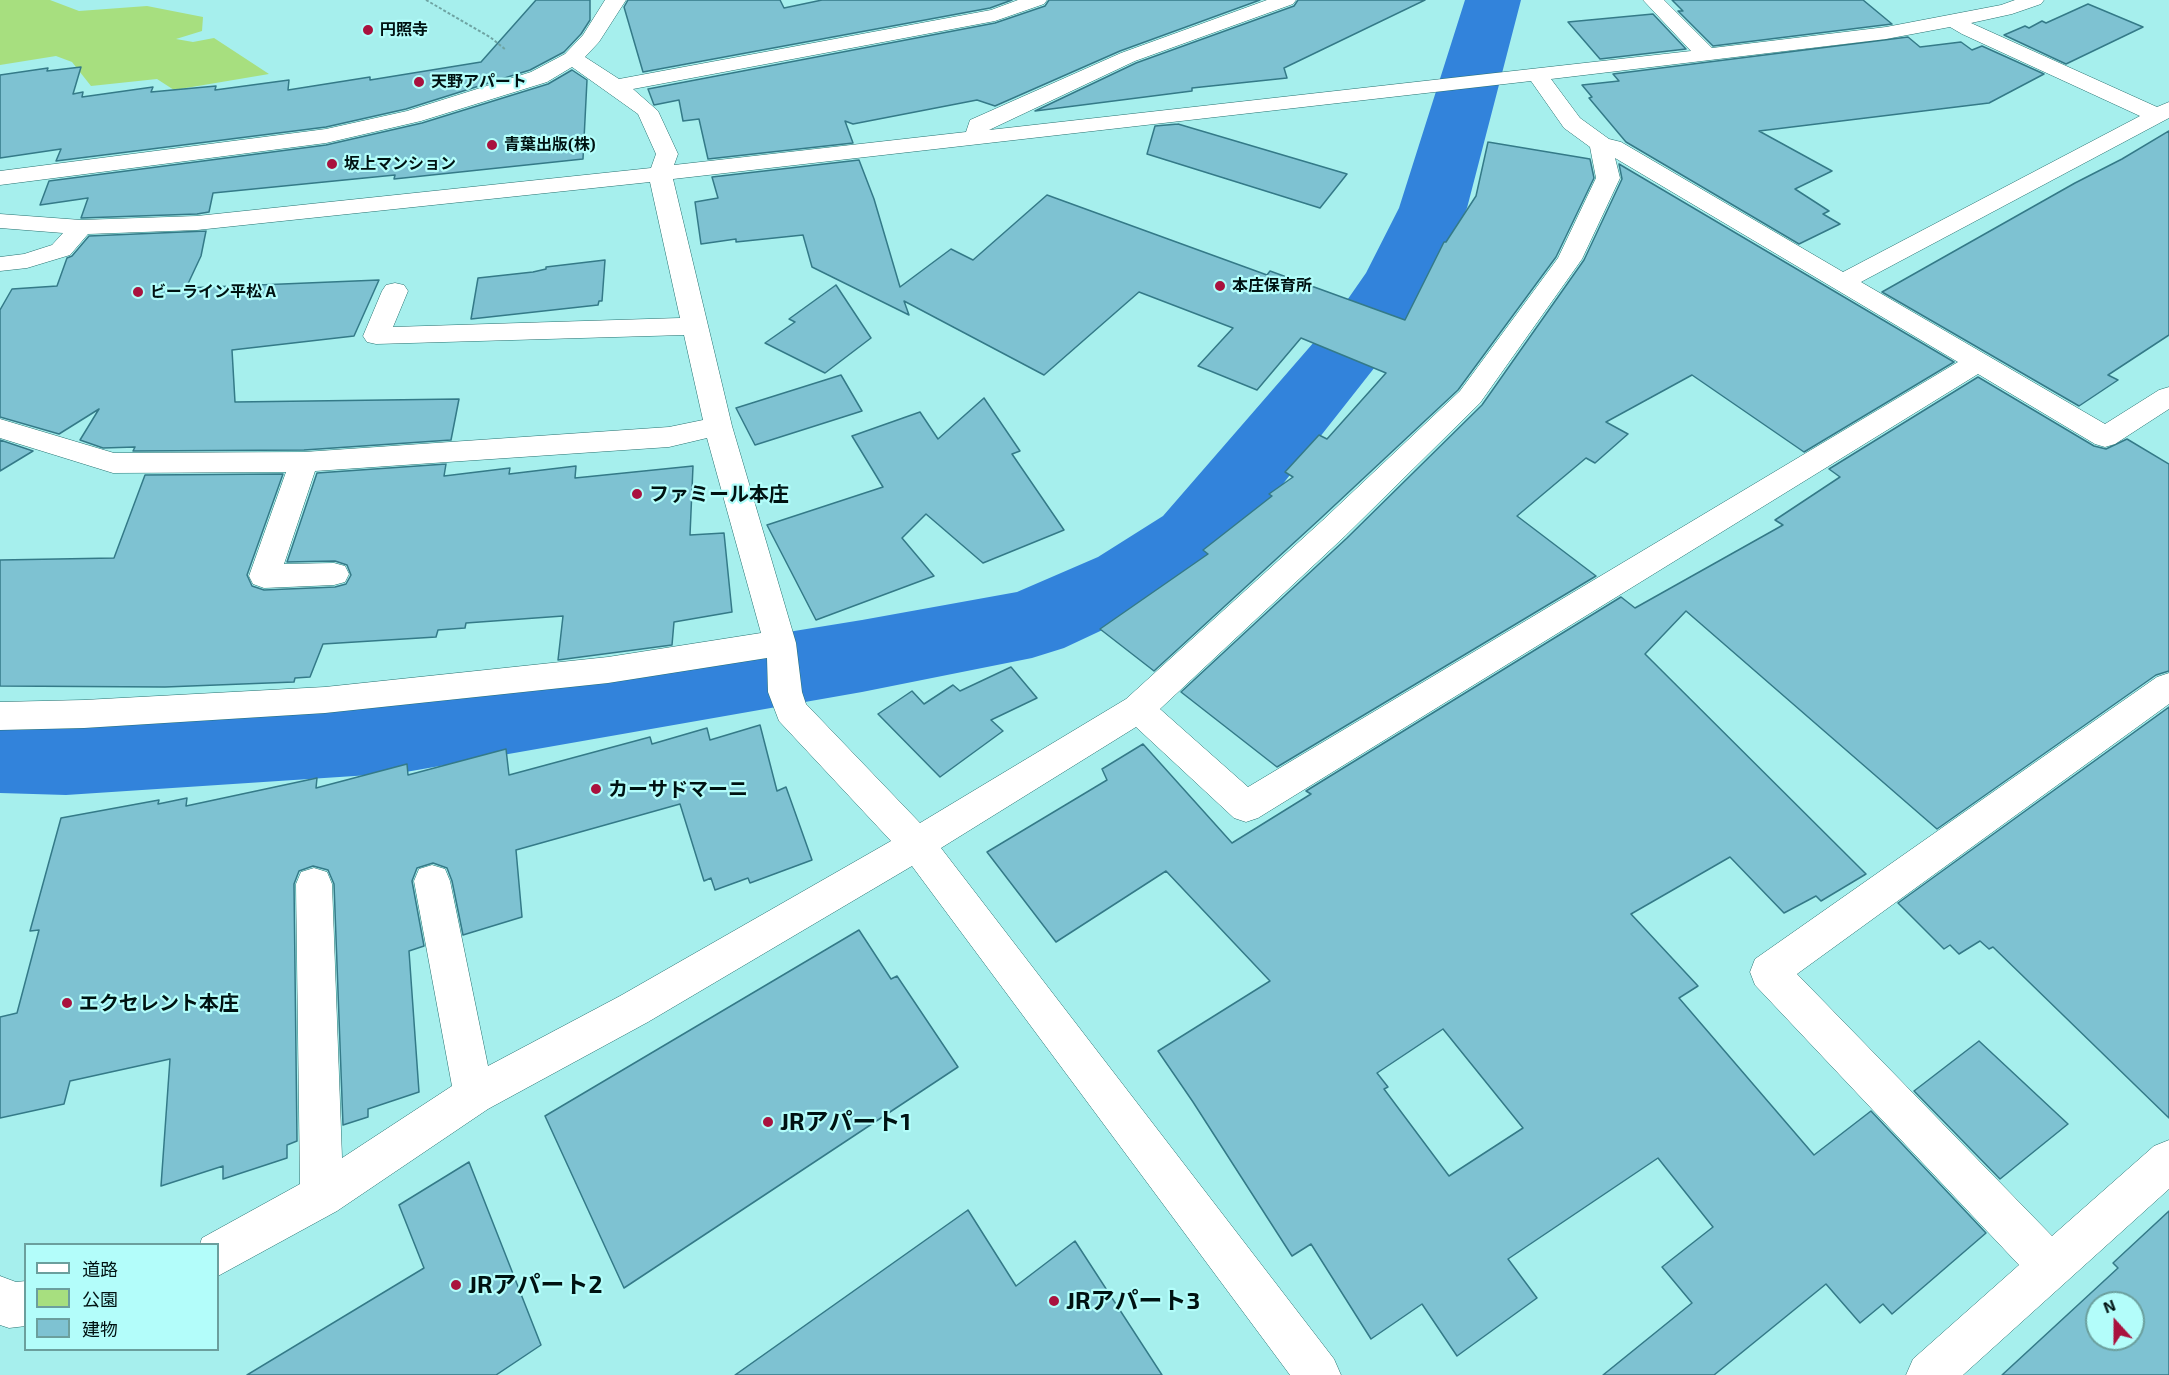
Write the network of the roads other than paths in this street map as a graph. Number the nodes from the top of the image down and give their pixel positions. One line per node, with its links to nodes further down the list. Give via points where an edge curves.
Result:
1 (616, 0): 8 (street, via 592,38)
2 (1036, 0): 10 (street, via 996,15)
3 (1286, 0): 12 (street, via 1128,57 978,125)
4 (1653, 0): 7 (street)
5 (2034, 0): 6 (street)
6 (1954, 20): 7 (street, via 1886,33); 11 (street, via 1969,30)
7 (1707, 55): 9 (street)
8 (572, 58): 10 (street); 15 (street, via 539,77 413,116 326,136)
9 (1536, 74): 12 (street); 13 (street, via 1572,123)
10 (615, 86): 14 (street, via 646,111 667,154)
11 (2163, 112): 19 (street)
12 (976, 138): 14 (street)
13 (1600, 144): 19 (street, via 1613,147); 30 (street, via 1608,178 1570,259 1470,397)
14 (660, 174): 17 (street, via 241,219); 21 (street)
15 (0, 178)
16 (0, 221): 17 (street)
17 (81, 227): 18 (street, via 61,250 27,261)
18 (0, 264)
19 (1843, 282): 22 (street)
20 (395, 291): 21 (street, via 376,336)
21 (695, 326): 24 (street)
22 (1978, 362): 23 (street, via 2105,436); 30 (street, via 1246,807)
23 (2169, 396)
24 (718, 426): 26 (street, via 669,437); 28 (street)
25 (0, 428): 26 (street, via 113,463)
26 (304, 462): 27 (street, via 264,576)
27 (334, 574)
28 (783, 664): 31 (street, via 608,670 325,700); 32 (street, via 791,711)
29 (2169, 686): 39 (street, via 1769,972)
30 (1138, 709): 32 (street)
31 (0, 716)
32 (917, 844): 35 (street, via 634,1009); 42 (street)
33 (432, 881): 35 (street)
34 (314, 884): 37 (street)
35 (474, 1095): 37 (street)
36 (2169, 1161): 39 (street)
37 (322, 1196): 38 (street)
38 (219, 1253)
39 (2052, 1266): 43 (street)
40 (0, 1298): 41 (street, via 9,1306)
41 (24, 1303)
42 (1318, 1375)
43 (1929, 1375)

